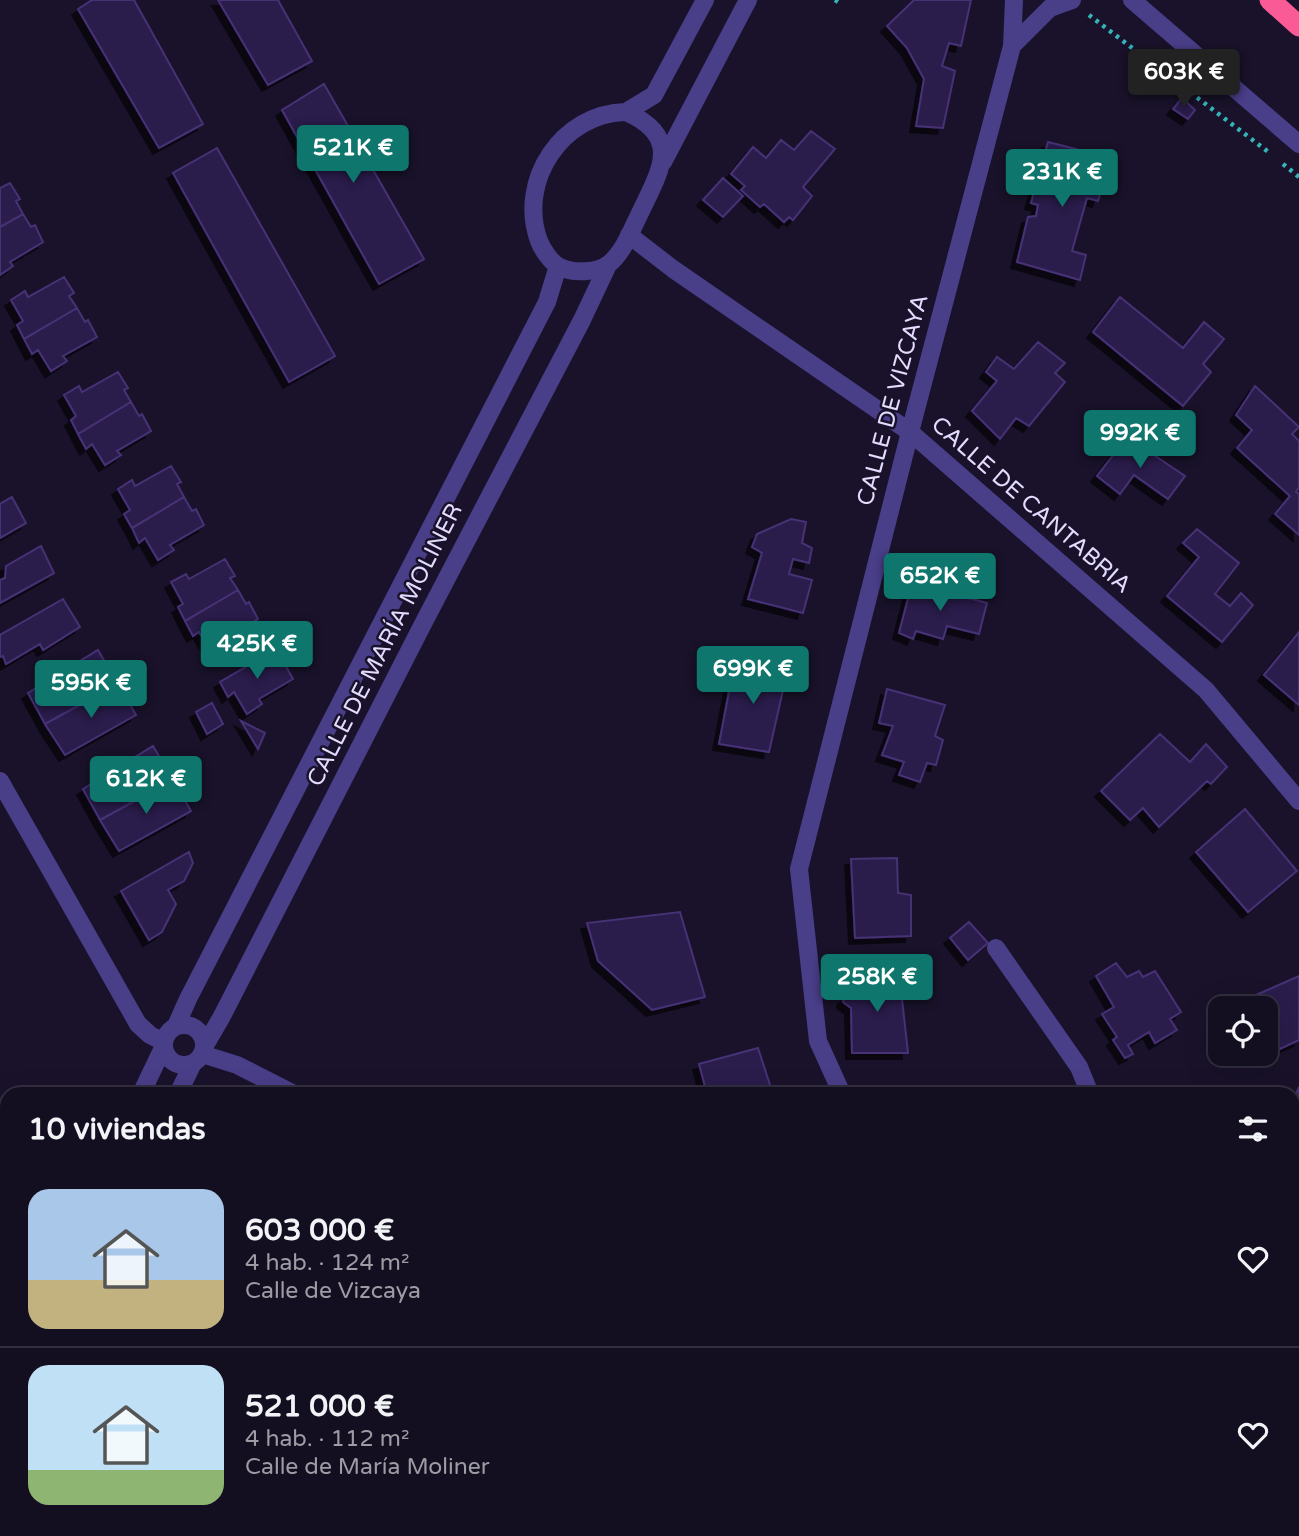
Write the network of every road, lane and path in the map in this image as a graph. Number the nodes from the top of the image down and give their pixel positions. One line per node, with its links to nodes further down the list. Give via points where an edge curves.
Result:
1 (705, 0): 11 (street, via 654,95)
2 (748, 0): 13 (street)
3 (835, 0): 4 (path)
4 (840, 0)
5 (1014, 0): 10 (street, CALLE DE VIZCAYA)
6 (1132, 0): 12 (street)
7 (1270, 0): 9 (highway)
8 (1074, 8): 10 (street, via 1050,8); 14 (path)
9 (1299, 26)
10 (1012, 46): 18 (street, CALLE DE VIZCAYA)
11 (626, 113): 13 (street, via 653,128); 17 (street, via 585,121 558,142 540,172 533,208 539,242)
12 (1299, 144)
13 (663, 162): 15 (street)
14 (1299, 177)
15 (629, 235): 16 (street); 18 (street, CALLE DE CANTABRIA)
16 (608, 265): 17 (street, via 590,271); 24 (street, CALLE DE MARÍA MOLINER)
17 (558, 266): 22 (street, CALLE DE MARÍA MOLINER, via 547,302)
18 (910, 432): 20 (street, CALLE DE CANTABRIA, via 1206,690); 28 (street, CALLE DE VIZCAYA, via 799,869 818,1041)
19 (0, 781): 23 (street, via 138,1024)
20 (1299, 801)
21 (996, 948): 29 (street, via 1079,1067)
22 (176, 1026): 23 (street, CALLE DE MARÍA MOLINER, via 166,1035); 24 (street, via 196,1029 204,1040)
23 (164, 1045): 24 (street, via 165,1054 181,1066); 25 (street, CALLE DE MARÍA MOLINER)
24 (200, 1055): 26 (street, CALLE DE MARÍA MOLINER); 27 (street, via 237,1065)
25 (144, 1087)
26 (182, 1087)
27 (279, 1087)
28 (839, 1087)
29 (1087, 1087)

